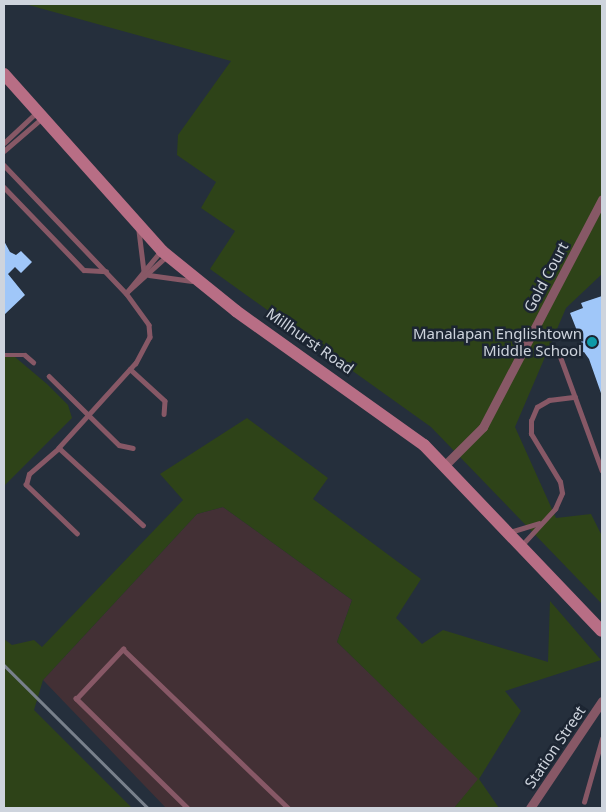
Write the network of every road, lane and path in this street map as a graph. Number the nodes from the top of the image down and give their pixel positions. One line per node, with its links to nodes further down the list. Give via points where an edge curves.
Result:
1 (4, 74): 2 (street, Millhurst Road)
2 (38, 116): 3 (lane); 4 (lane); 8 (street, Millhurst Road)
3 (4, 143)
4 (4, 151)
5 (4, 165): 10 (lane)
6 (4, 187): 10 (lane, via 84,270)
7 (602, 199): 25 (street, Gold Court, via 483,427)
8 (138, 228): 9 (street, Millhurst Road); 11 (lane)
9 (164, 253): 11 (lane); 12 (lane); 13 (street, Millhurst Road)
10 (106, 271): 14 (lane)
11 (144, 271): 14 (lane)
12 (149, 275): 13 (lane); 14 (lane)
13 (199, 283): 25 (street, Millhurst Road, via 402,426)
14 (126, 293): 18 (lane, via 143,312 150,337)
15 (558, 350): 20 (lane)
16 (4, 355): 17 (lane, via 25,355)
17 (33, 362)
18 (130, 369): 21 (lane); 22 (lane, via 165,401)
19 (49, 376): 21 (lane)
20 (575, 397): 26 (lane); 27 (lane, via 549,400 538,407 531,421 531,434 560,482 562,493 555,509)
21 (87, 412): 23 (lane); 24 (lane, via 118,445)
22 (164, 414)
23 (59, 448): 28 (lane); 30 (lane, via 29,474 26,485)
24 (133, 448)
25 (445, 465): 29 (street, Millhurst Road)
26 (602, 470)
27 (539, 523): 29 (lane); 31 (lane)
28 (143, 525)
29 (509, 532): 31 (street, Millhurst Road)
30 (77, 534)
31 (522, 545): 32 (street, Millhurst Road)
32 (602, 632)
33 (602, 701): 38 (street, Station Street)
34 (602, 738): 35 (lane)
35 (584, 802)
36 (187, 808): 37 (lane, via 76,699 123,649)
37 (288, 808)
38 (530, 808)

